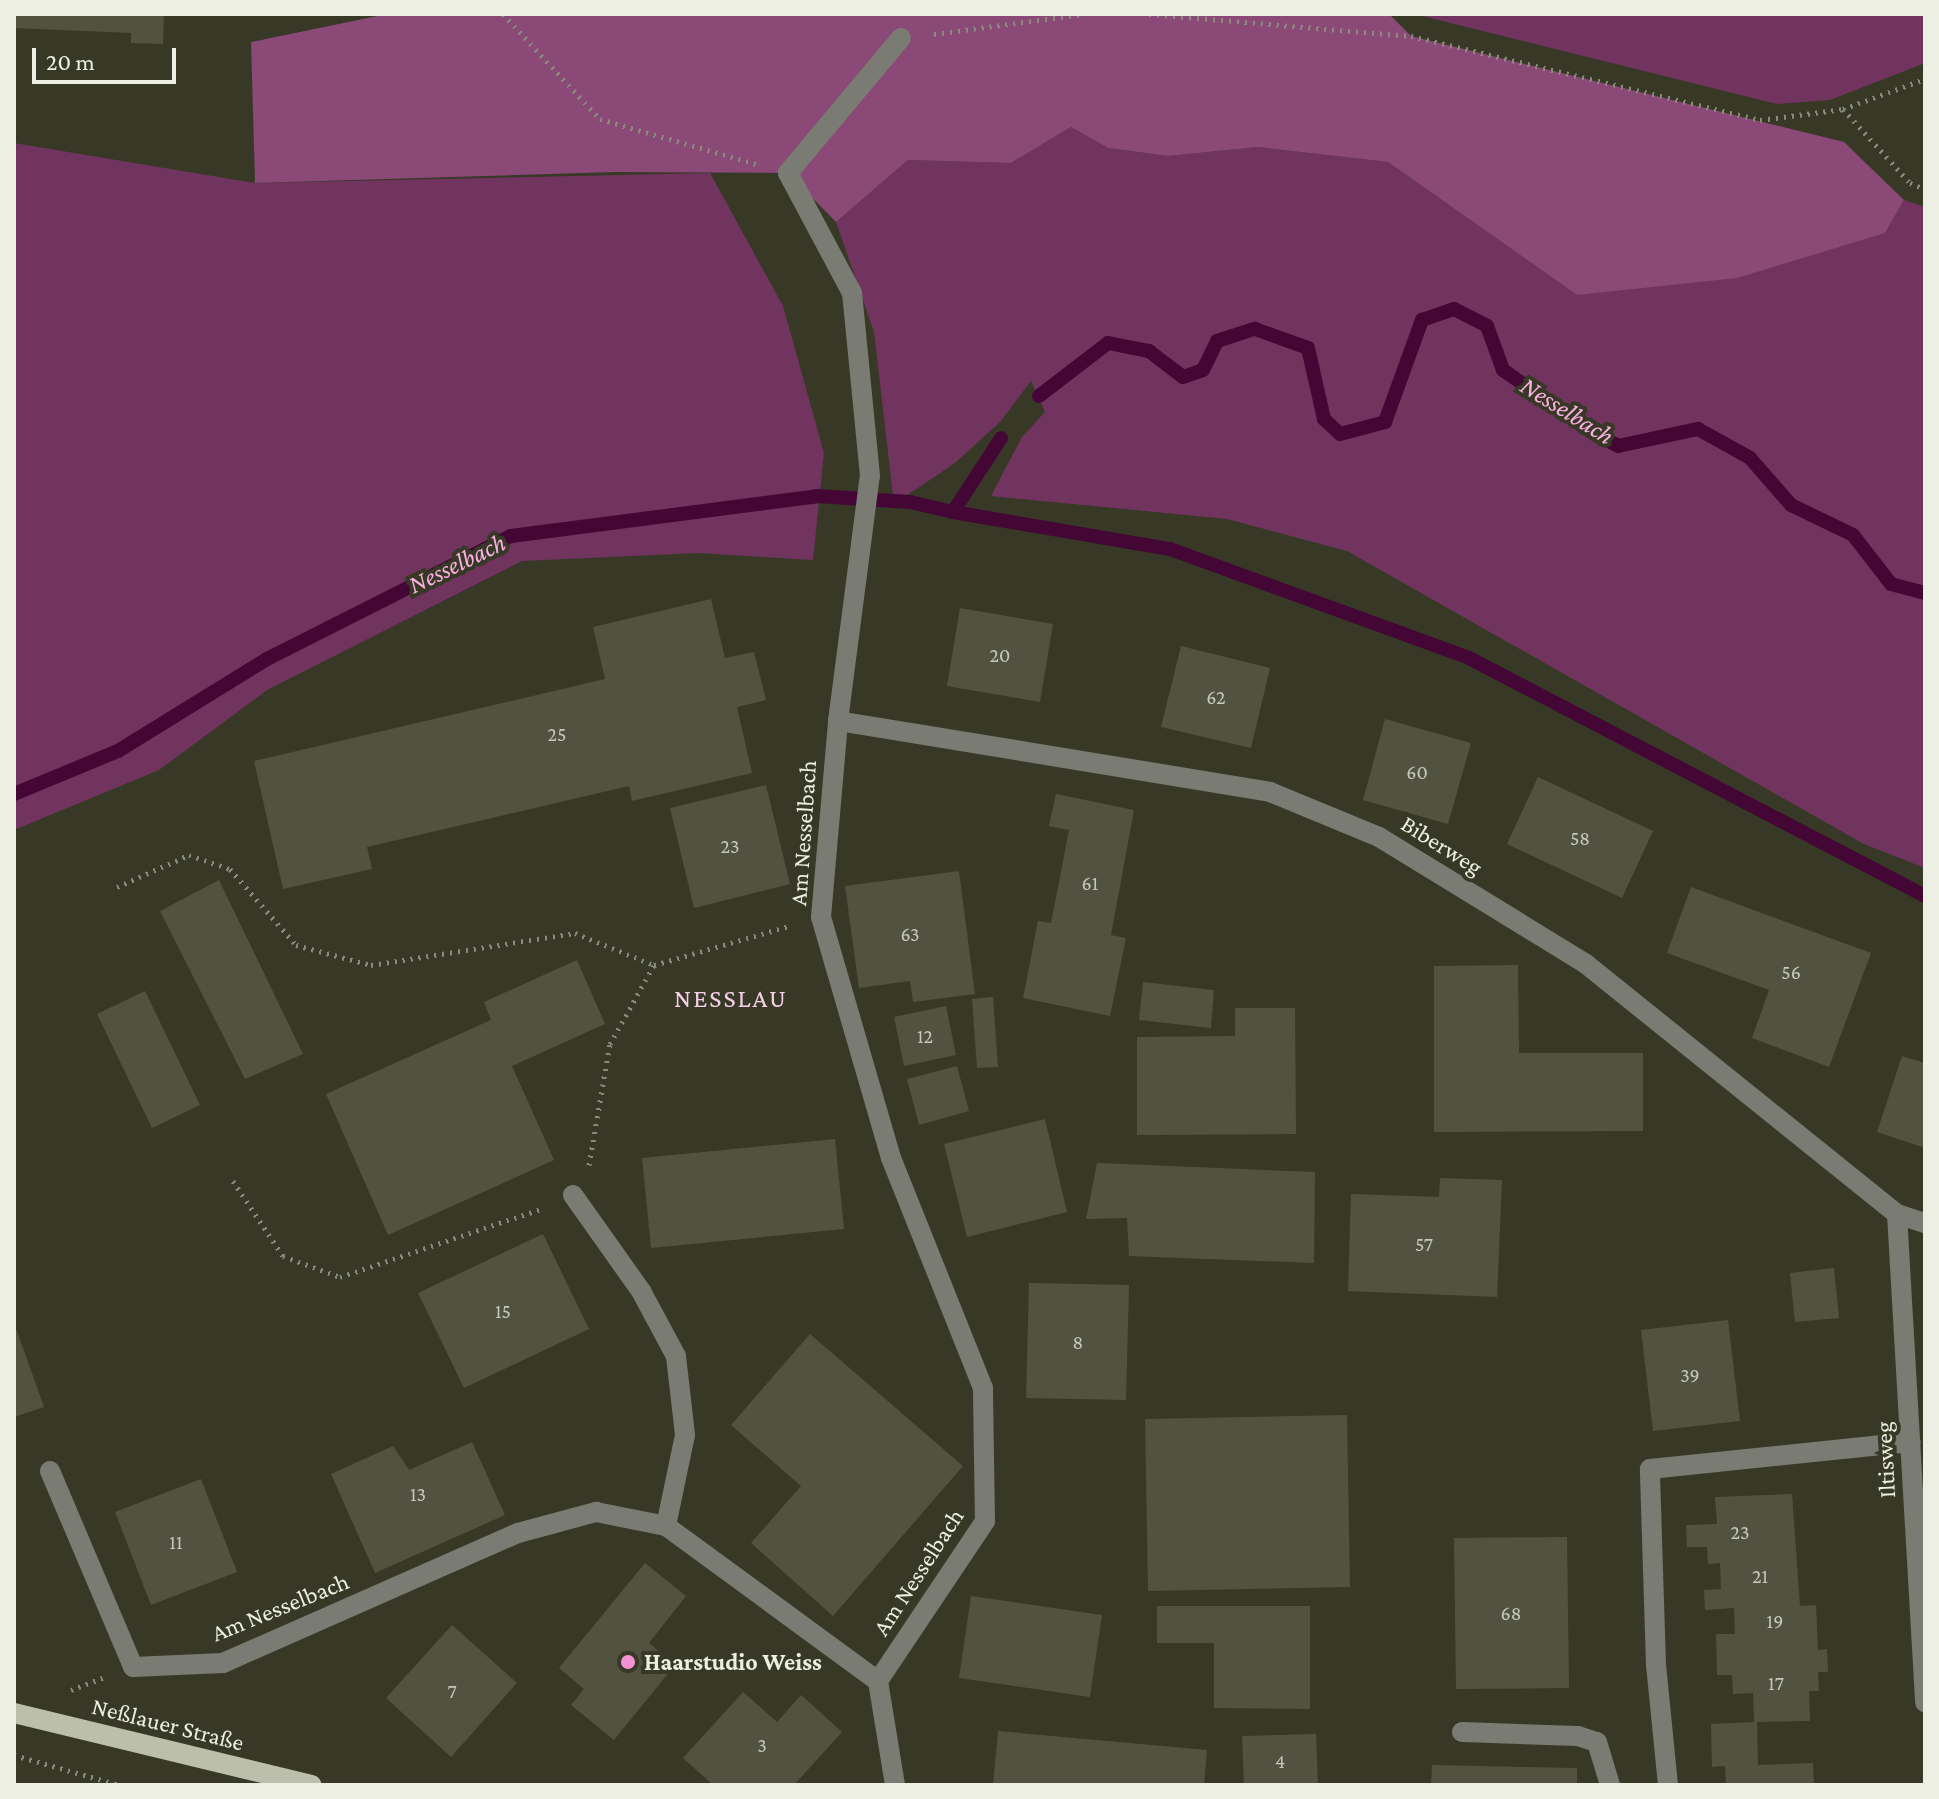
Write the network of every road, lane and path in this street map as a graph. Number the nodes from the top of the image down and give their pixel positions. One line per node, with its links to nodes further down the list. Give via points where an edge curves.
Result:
1 (503, 14): 7 (path, via 600,119)
2 (1083, 14): 4 (path)
3 (1149, 14): 6 (path, via 1411,36 1760,120)
4 (901, 38): 7 (street)
5 (1925, 79): 6 (path)
6 (1843, 109): 8 (path, via 1910,183)
7 (788, 173): 9 (street, Am Nesselbach, via 852,293 870,476)
8 (1925, 189)
9 (838, 721): 11 (street, Am Nesselbach); 15 (street, Biberweg, via 1270,792 1379,837 1586,964)
10 (117, 887): 12 (path, via 189,855 230,869 296,945 371,965 575,933)
11 (821, 917): 12 (path); 20 (street, Am Nesselbach, via 891,1158 983,1388 985,1521)
12 (654, 965): 14 (path, via 610,1044 589,1171)
13 (233, 1181): 14 (path, via 283,1256 340,1277)
14 (573, 1195): 19 (street, via 641,1291 676,1356 685,1435)
15 (1897, 1214): 16 (street, Biberweg); 17 (street, Iltisweg)
16 (1925, 1223)
17 (1911, 1442): 21 (street, Iltisweg); 29 (street, via 1650,1469 1656,1665)
18 (50, 1471): 19 (street, Am Nesselbach, via 133,1667 223,1663 518,1533 596,1512)
19 (666, 1526): 20 (street, Am Nesselbach)
20 (878, 1681): 27 (street)
21 (1925, 1702)
22 (14, 1713): 26 (main road, Neßlauer Straße)
23 (1462, 1732): 28 (street, via 1578,1736 1597,1742)
24 (14, 1755): 25 (path)
25 (119, 1785)
26 (311, 1785)
27 (895, 1785)
28 (1610, 1785)
29 (1668, 1785)

